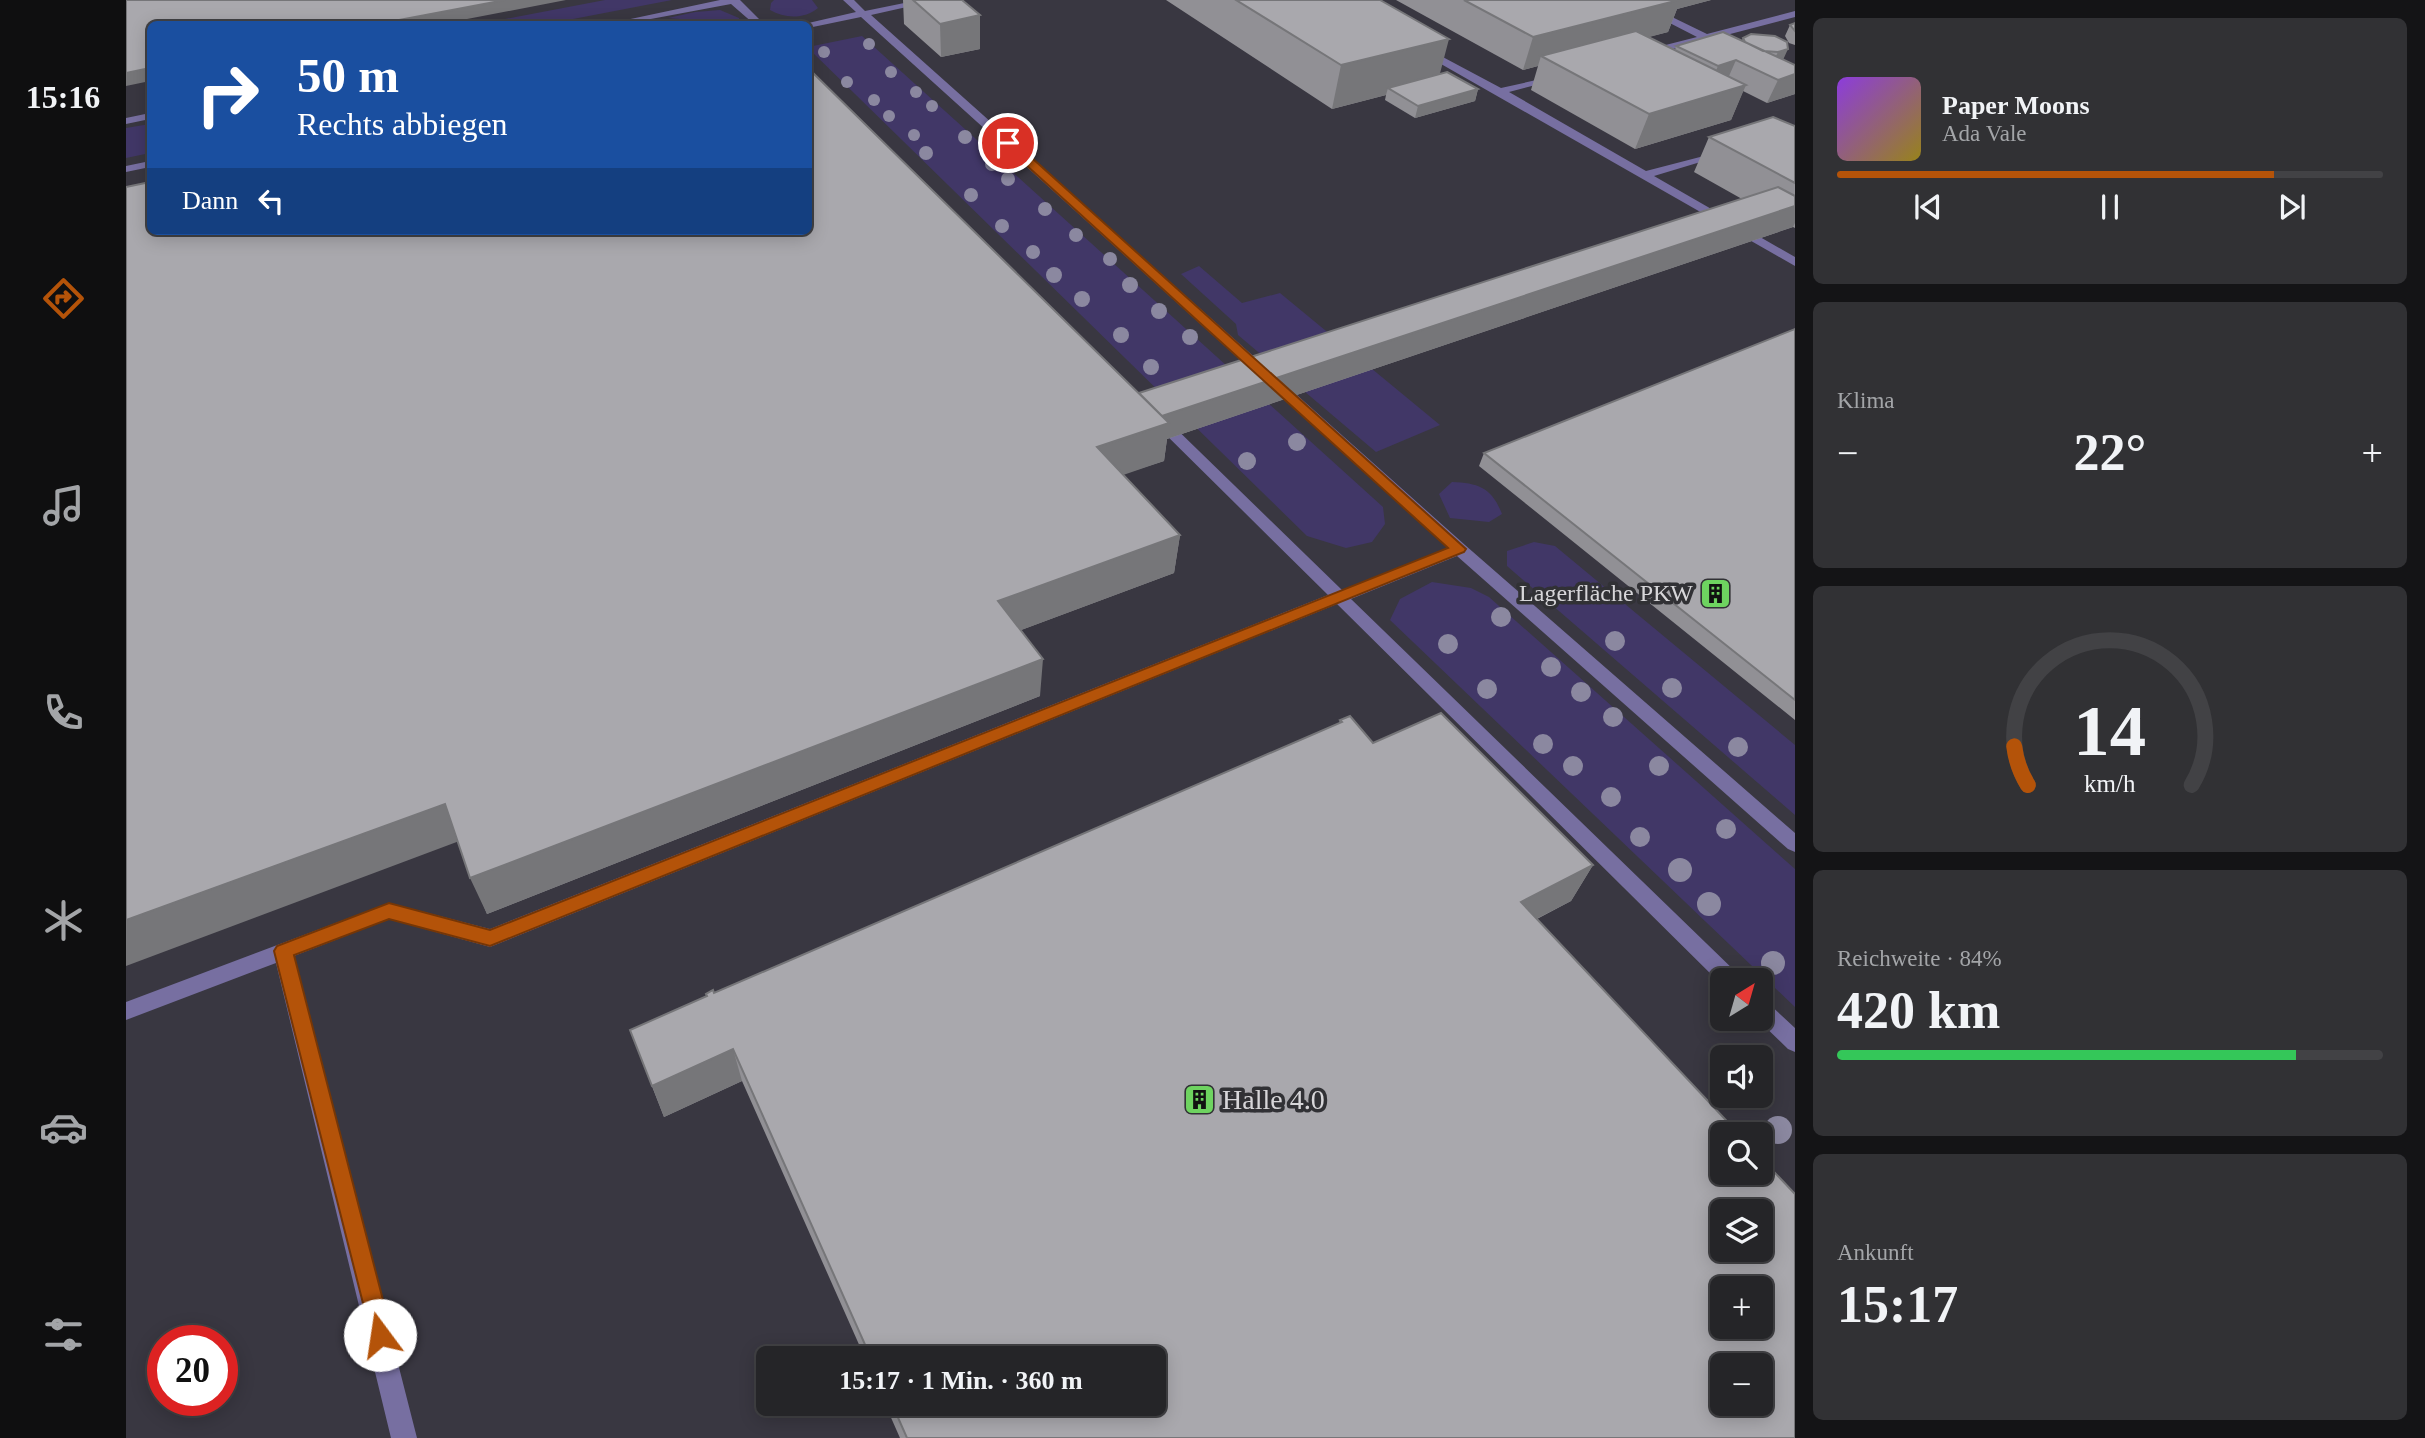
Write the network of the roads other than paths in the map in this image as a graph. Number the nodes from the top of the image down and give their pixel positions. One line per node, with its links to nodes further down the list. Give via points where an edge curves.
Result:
1 (734, 0): 7 (lane); 8 (lane)
2 (848, 0): 5 (lane)
3 (933, 0): 5 (lane)
4 (1630, 0): 10 (lane)
5 (864, 13): 9 (lane); 23 (lane)
6 (1795, 14): 10 (lane)
7 (627, 21)
8 (756, 21)
9 (812, 24)
10 (1706, 37): 12 (lane)
11 (1417, 46): 14 (lane)
12 (1628, 58)
13 (1564, 74): 14 (lane)
14 (1500, 91): 20 (lane)
15 (147, 117): 16 (lane)
16 (126, 121)
17 (1733, 149): 20 (lane)
18 (147, 165): 19 (lane)
19 (126, 169)
20 (1645, 176): 21 (lane)
21 (1795, 262)
22 (1142, 403): 24 (lane)
23 (1459, 549): 24 (lane); 25 (lane)
24 (1338, 597): 26 (lane, via 490,938 389,911); 27 (lane)
25 (1795, 844)
26 (283, 951): 28 (lane); 31 (lane)
27 (1719, 968)
28 (126, 1011)
29 (1773, 1021): 30 (lane)
30 (1795, 1042)
31 (404, 1438)

